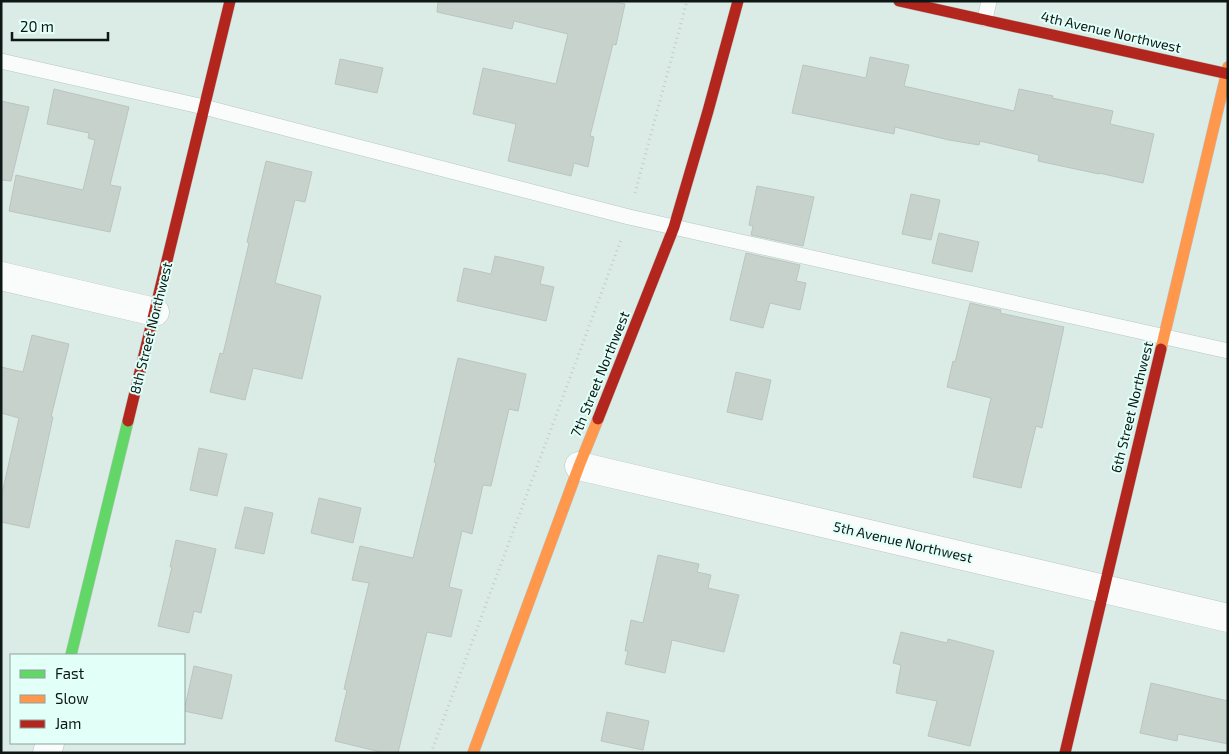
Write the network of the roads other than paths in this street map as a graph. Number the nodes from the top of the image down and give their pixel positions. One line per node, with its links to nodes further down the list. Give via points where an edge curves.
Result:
1 (230, 1): 8 (street, 8th Street Northwest)
2 (738, 1): 9 (street, 7th Street Northwest)
3 (899, 1): 5 (street, 4th Avenue Northwest)
4 (989, 1): 5 (lane)
5 (985, 20): 7 (street, 4th Avenue Northwest)
6 (1, 60): 8 (lane)
7 (1227, 72): 12 (street, 6th Street Northwest)
8 (204, 107): 9 (lane); 11 (street, 8th Street Northwest)
9 (674, 227): 12 (lane); 14 (street, 7th Street Northwest)
10 (1, 276): 11 (street)
11 (155, 312): 17 (street, 8th Street Northwest)
12 (1164, 337): 13 (lane); 15 (street, 6th Street Northwest)
13 (1228, 351)
14 (579, 466): 15 (street, 5th Avenue Northwest); 18 (street, 7th Street Northwest)
15 (1103, 589): 16 (street, 5th Avenue Northwest); 19 (street, 6th Street Northwest)
16 (1228, 618)
17 (71, 654)
18 (473, 753)
19 (1065, 753)

